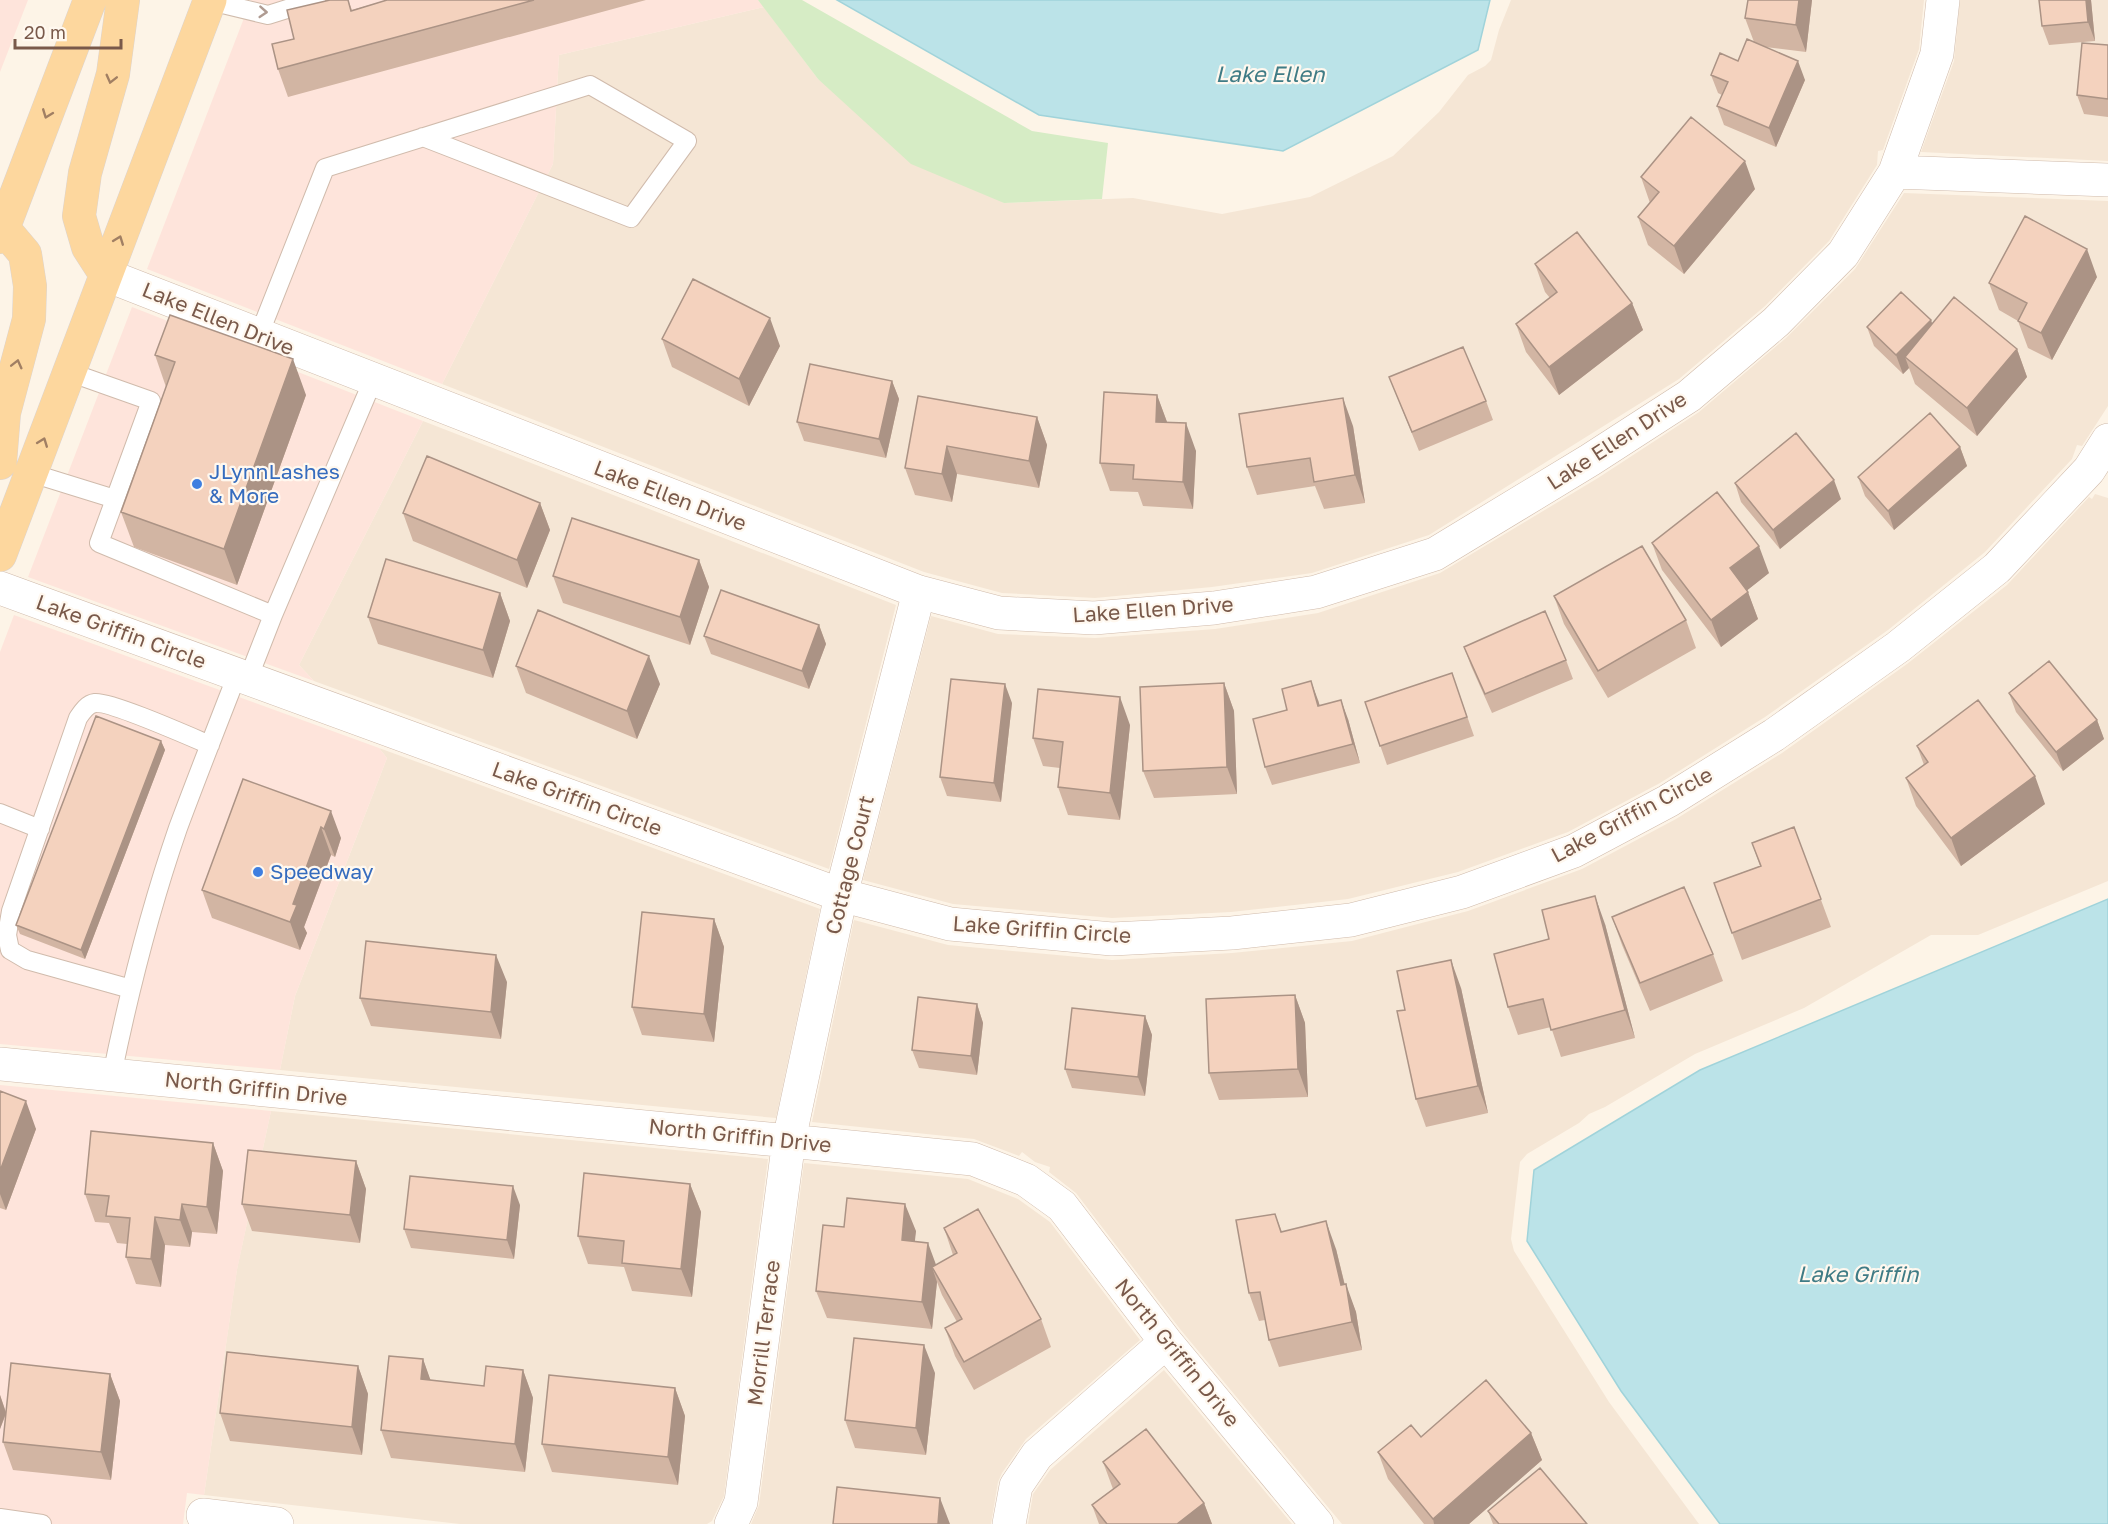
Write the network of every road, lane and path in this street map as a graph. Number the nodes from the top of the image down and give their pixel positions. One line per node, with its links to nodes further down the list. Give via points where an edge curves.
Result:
1 (90, 0): 9 (main road, one-way to 9)
2 (123, 0): 10 (main road, one-way to 10, via 113,74 85,173 80,216 88,247)
3 (210, 0): 4 (lane, one-way to 4, via 268,15); 10 (main road, one-way to 3)
4 (316, 0)
5 (1943, 0): 7 (street, Lake Ellen Drive, via 1937,54)
6 (423, 137): 6 (lane, via 590,86 687,141 631,218); 11 (lane, via 325,168)
7 (1895, 172): 8 (street); 21 (street, Lake Ellen Drive, via 1843,254 1776,322 1689,396 1436,554 1316,592 1214,608 1094,618 999,613)
8 (2108, 180)
9 (2, 232): 15 (main road, one-way to 9, via 4,413 28,319 30,286 25,254)
10 (106, 275): 11 (street, Lake Ellen Drive); 12 (main road)
11 (259, 335): 13 (street, Lake Ellen Drive)
12 (69, 372): 16 (main road, one-way to 12); 18 (lane, via 151,401)
13 (373, 380): 21 (street, Lake Ellen Drive); 22 (lane)
14 (2108, 440): 17 (street, Lake Griffin Circle)
15 (0, 463)
16 (31, 473): 18 (lane); 19 (main road)
17 (2098, 473): 27 (street, Lake Griffin Circle, via 1997,568 1898,647 1774,735 1668,801 1574,851 1462,892 1351,920 1232,933 1112,939 950,924)
18 (115, 499): 22 (lane, via 99,543)
19 (0, 555)
20 (0, 588): 23 (street, Lake Griffin Circle)
21 (919, 591): 27 (street, Cottage Court)
22 (273, 615): 23 (lane)
23 (243, 677): 24 (lane); 27 (street, Lake Griffin Circle)
24 (210, 745): 26 (lane, via 113,706 95,703 85,707); 28 (lane, via 178,828)
25 (0, 813): 26 (lane)
26 (40, 829): 28 (lane, via 11,911 7,935 10,950 27,960)
27 (841, 895): 31 (street, Cottage Court)
28 (131, 989): 30 (lane)
29 (0, 1064): 30 (street, North Griffin Drive)
30 (112, 1075): 31 (street, North Griffin Drive)
31 (789, 1140): 32 (street, North Griffin Drive, via 973,1159 1026,1180 1062,1206); 37 (street, Morrill Terrace, via 741,1502)
32 (1166, 1342): 38 (street, via 1036,1455 1016,1486); 39 (street, North Griffin Drive)
33 (203, 1515): 36 (street)
34 (0, 1518): 35 (lane)
35 (42, 1524)
36 (278, 1524)
37 (731, 1524)
38 (1009, 1524)
39 (1317, 1524)

